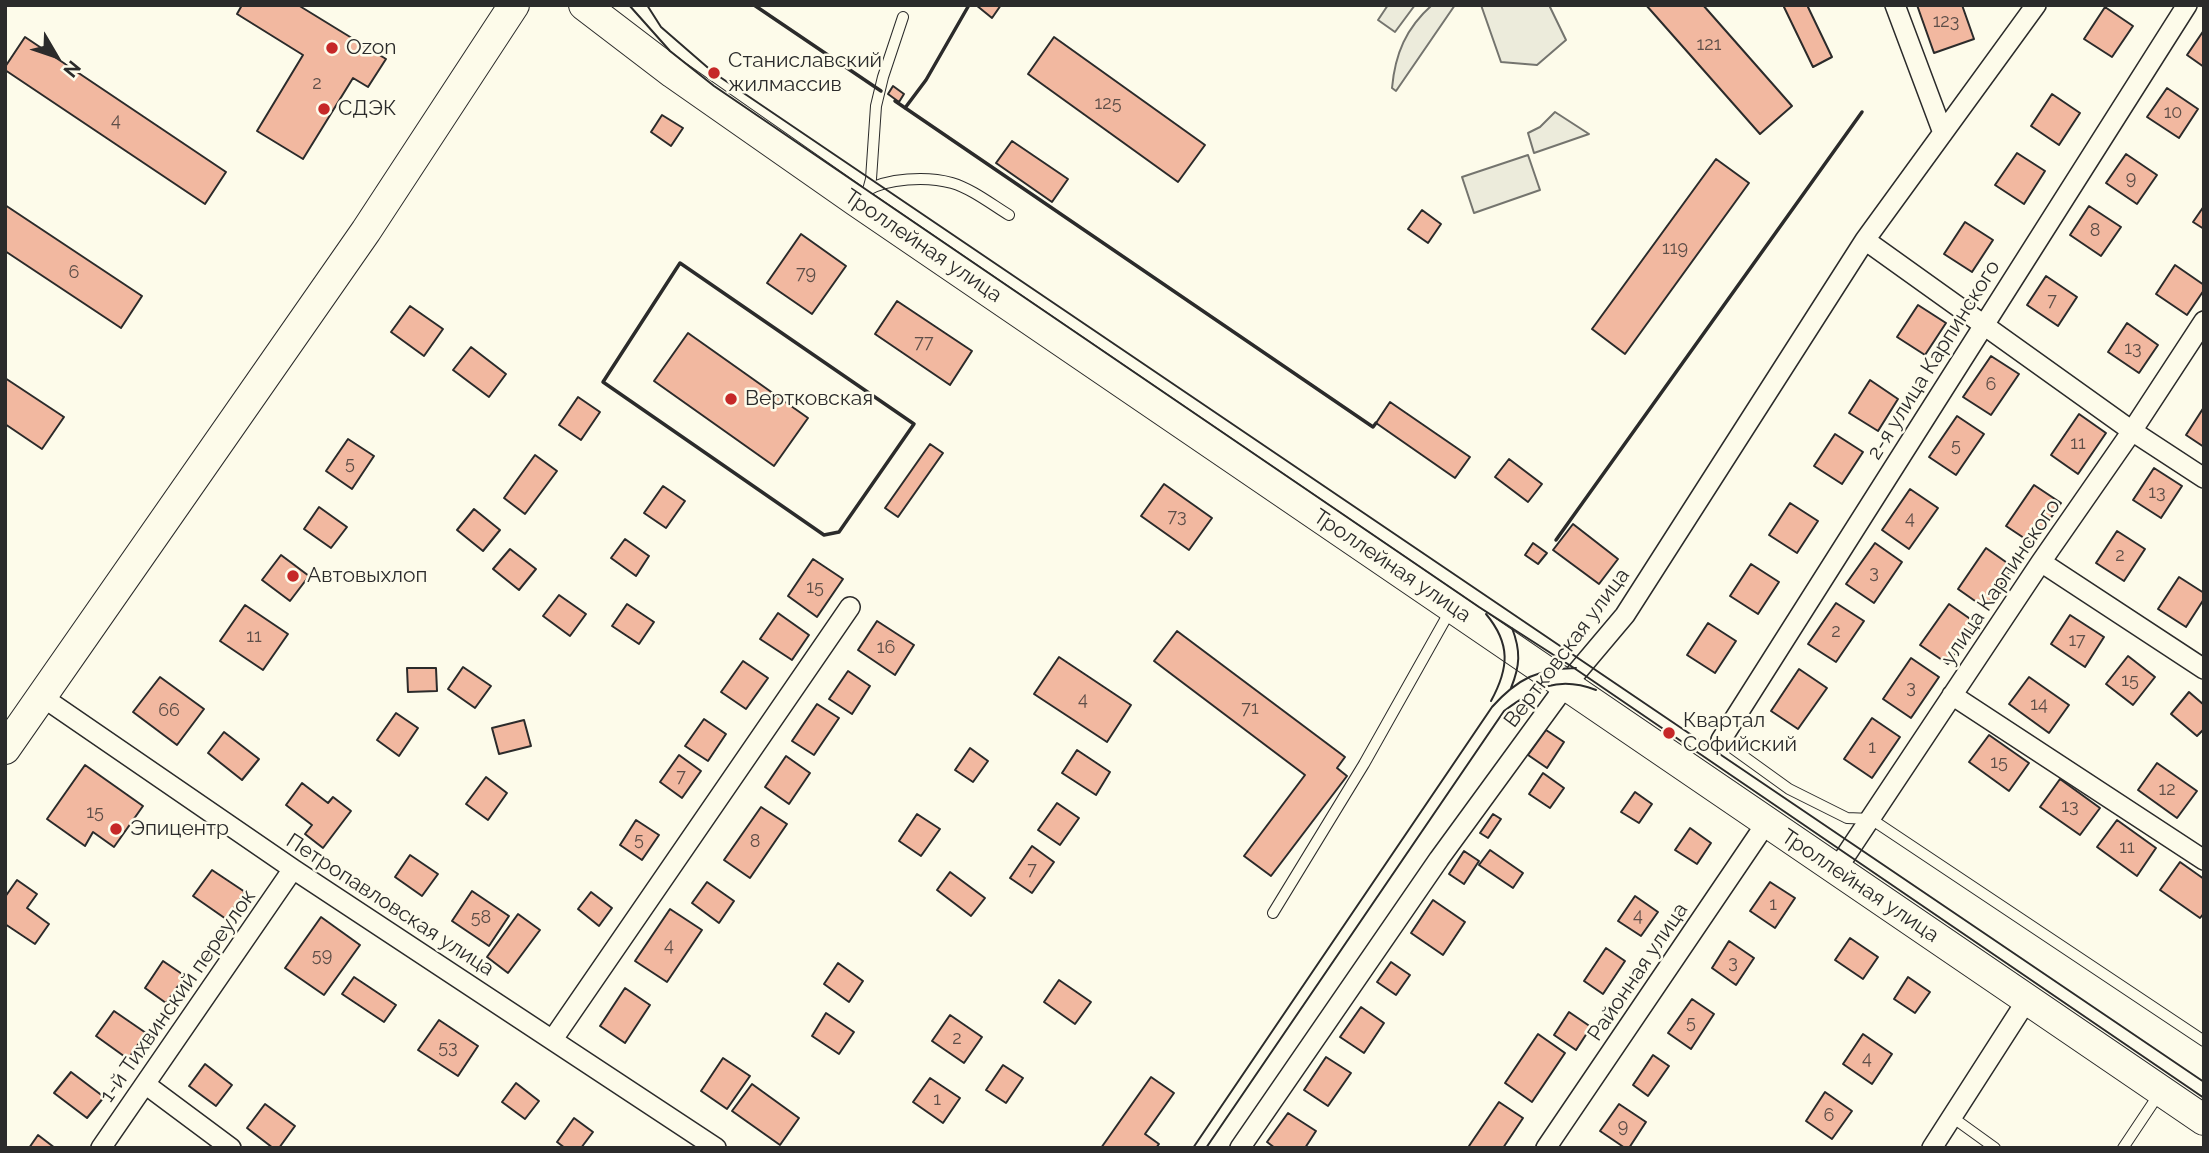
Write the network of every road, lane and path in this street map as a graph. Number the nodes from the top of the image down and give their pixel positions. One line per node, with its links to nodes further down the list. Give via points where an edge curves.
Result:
1 (514, 5): 21 (main road, via 366,231)
2 (584, 5): 8 (main road, Троллейная улица, via 673,73)
3 (1895, 5): 7 (street)
4 (2036, 5): 7 (street, Вертковская улица)
5 (2187, 5): 12 (street, 2-я улица Карпинского)
6 (903, 17): 8 (lane, via 876,106 871,179)
7 (1943, 133): 10 (street, Вертковская улица)
8 (862, 195): 9 (lane, via 880,185 912,180 951,183); 17 (main road, Троллейная улица)
9 (1009, 215)
10 (1865, 240): 12 (street); 19 (street, Вертковская улица, via 1625,615)
11 (2204, 321): 13 (street, улица Карпинского)
12 (1983, 324): 13 (street); 22 (street, 2-я улица Карпинского)
13 (2132, 431): 14 (street); 15 (street, улица Карпинского)
14 (2204, 478)
15 (2041, 562): 18 (street); 20 (street, улица Карпинского)
16 (850, 607): 31 (street)
17 (1452, 607): 19 (main road, Троллейная улица); 29 (lane)
18 (2204, 668)
19 (1566, 685): 25 (main road, Троллейная улица); 40 (street, Вертковская улица, via 1439,859)
20 (1952, 695): 24 (street, улица Карпинского); 26 (street)
21 (41, 696): 23 (main road); 27 (street, Петропавловская улица)
22 (1720, 740): 24 (lane, via 1789,789 1847,818)
23 (5, 749)
24 (1871, 819): 28 (street, улица Карпинского); 32 (lane)
25 (1767, 822): 28 (main road, Троллейная улица); 41 (street, Районная улица)
26 (2204, 860)
27 (293, 869): 31 (street, Петропавловская улица); 33 (street, 1-й Тихвинский переулок)
28 (1836, 870): 30 (main road, Троллейная улица)
29 (1273, 913)
30 (2027, 1000): 34 (main road, Троллейная улица); 35 (street)
31 (553, 1038): 39 (street, Петропавловская улица)
32 (2204, 1041)
33 (145, 1084): 37 (street, 1-й Тихвинский переулок); 38 (street)
34 (2161, 1091): 36 (main road, Троллейная улица); 44 (lane)
35 (1952, 1117): 42 (street); 43 (lane)
36 (2204, 1120)
37 (101, 1148)
38 (231, 1148)
39 (716, 1148)
40 (1240, 1148)
41 (1546, 1148)
42 (1932, 1148)
43 (1996, 1148)
44 (2123, 1148)

